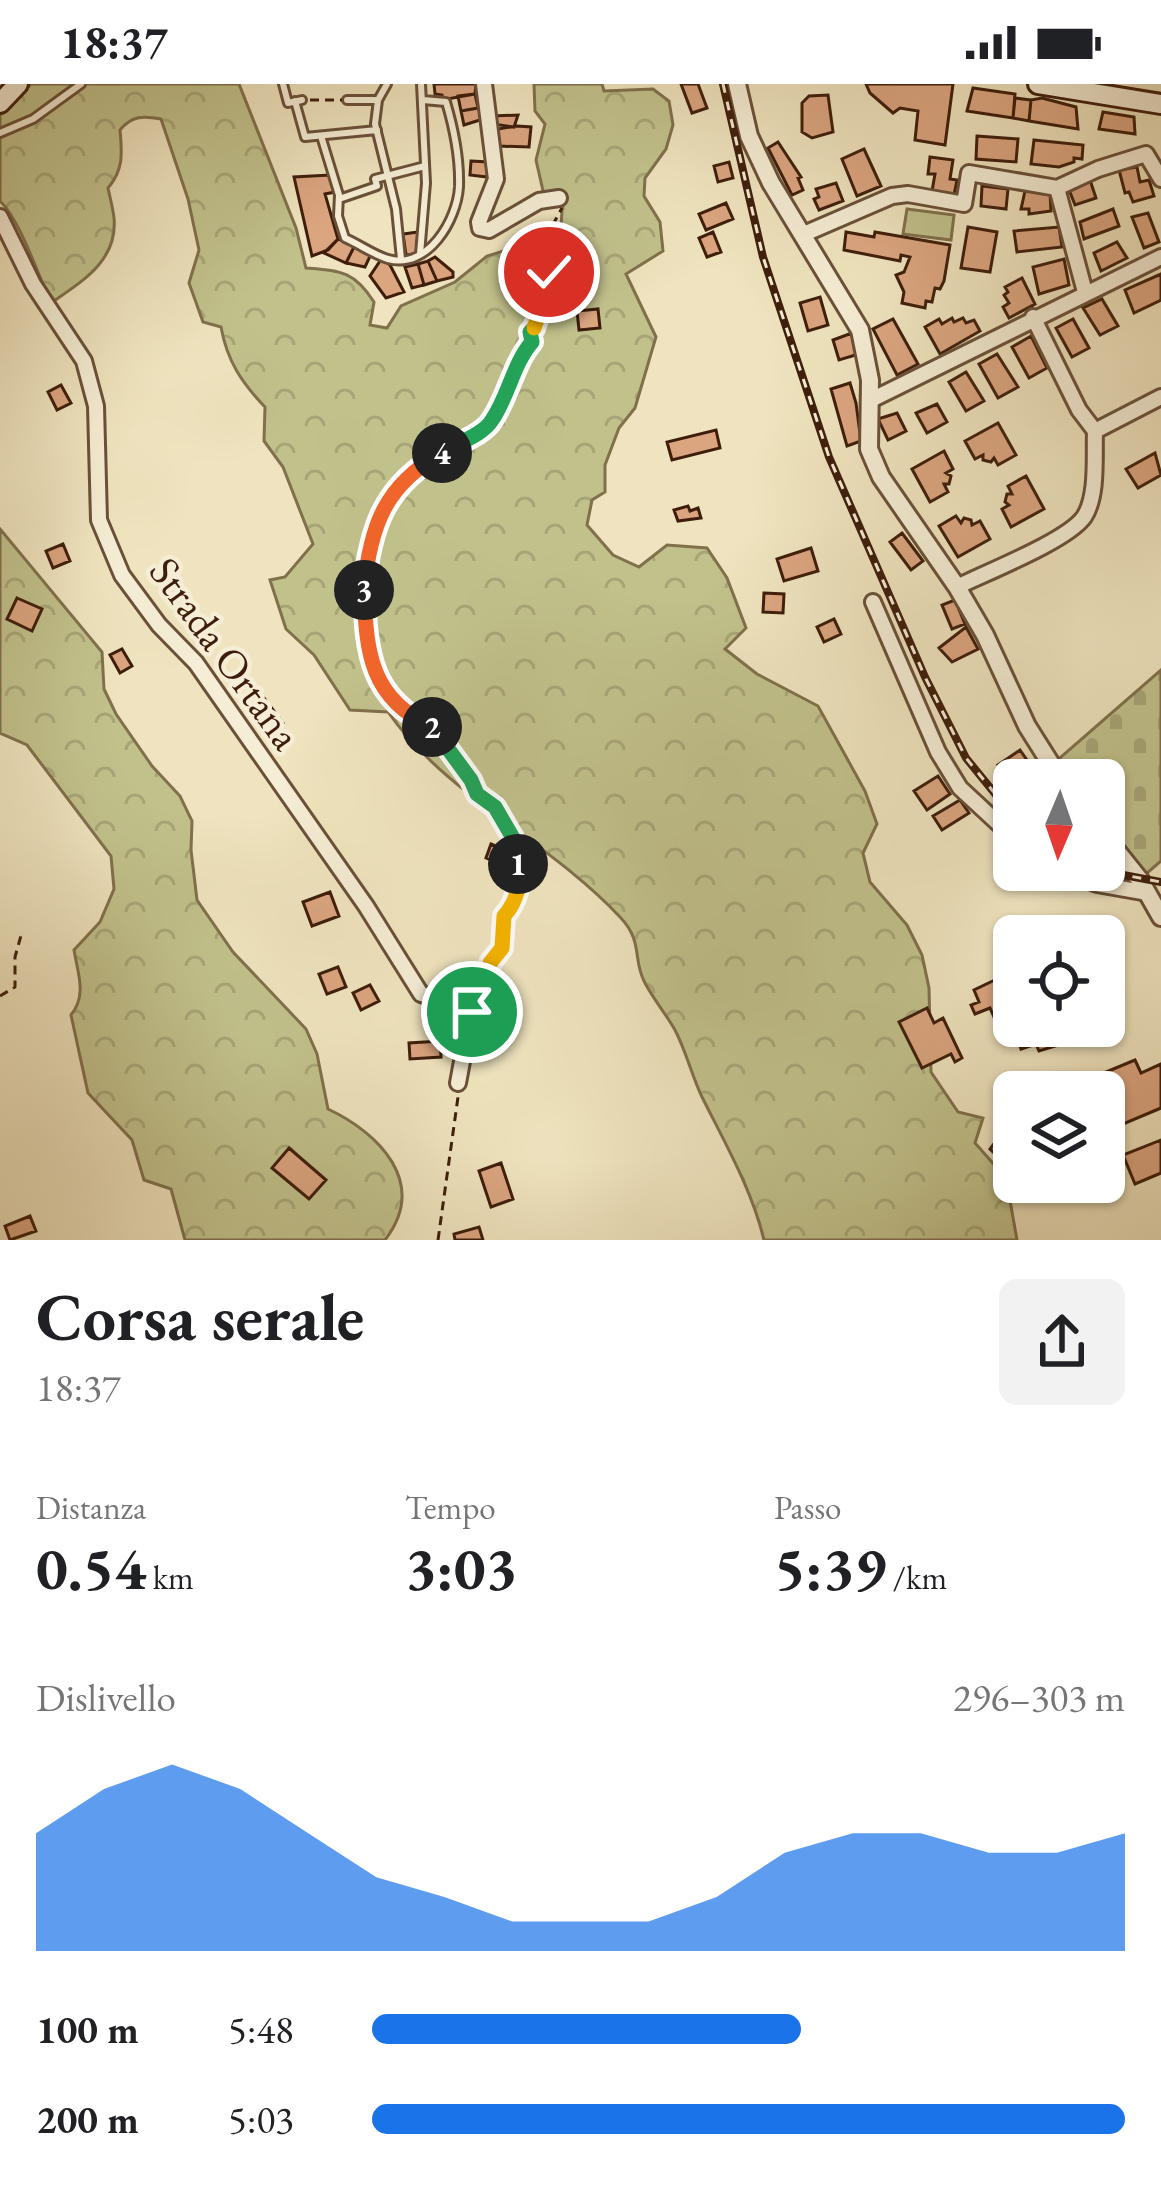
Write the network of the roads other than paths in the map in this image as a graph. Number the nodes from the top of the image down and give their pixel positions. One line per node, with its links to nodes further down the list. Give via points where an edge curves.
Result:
1 (17, 84): 12 (main road)
2 (81, 84): 15 (lane)
3 (283, 84): 16 (lane, via 305,137)
4 (348, 84): 10 (lane, via 349,100)
5 (387, 84): 10 (lane)
6 (422, 84): 11 (lane)
7 (484, 84): 21 (street, via 496,179 480,228)
8 (736, 84): 26 (street, via 749,136)
9 (1037, 84): 13 (main road)
10 (378, 100): 14 (lane)
11 (423, 100): 17 (lane); 27 (lane, via 446,102 459,186 441,236)
12 (0, 103)
13 (1161, 104)
14 (377, 130): 16 (lane); 18 (lane)
15 (0, 134)
16 (321, 136): 22 (lane)
17 (425, 166): 18 (lane); 24 (lane)
18 (388, 175): 22 (lane); 25 (lane)
19 (1161, 178): 20 (street, via 1146,154)
20 (1057, 188): 26 (street, via 969,173 964,204 892,196); 30 (street)
21 (559, 198)
22 (337, 200): 29 (lane, via 345,238)
23 (0, 217): 43 (street, Strada Ortana, via 32,284 84,361 96,406 99,520 122,575 196,663 421,994 459,1004 469,1029)
24 (418, 231): 25 (lane); 27 (lane)
25 (400, 233): 29 (lane)
26 (804, 234): 33 (street, via 854,316)
27 (420, 256): 29 (lane)
28 (1161, 257): 30 (street)
29 (401, 259)
30 (1085, 292): 31 (street)
31 (1033, 317): 33 (street); 34 (street)
32 (1161, 398): 34 (street)
33 (871, 400): 35 (street, via 868,449 881,477)
34 (1095, 431): 35 (street, via 1085,515)
35 (958, 586): 37 (street)
36 (873, 602): 38 (street, via 938,752)
37 (1048, 759)
38 (993, 819)
39 (1125, 863): 41 (street)
40 (1125, 889): 41 (street)
41 (1148, 893): 42 (street)
42 (1161, 917)
43 (458, 1083)

